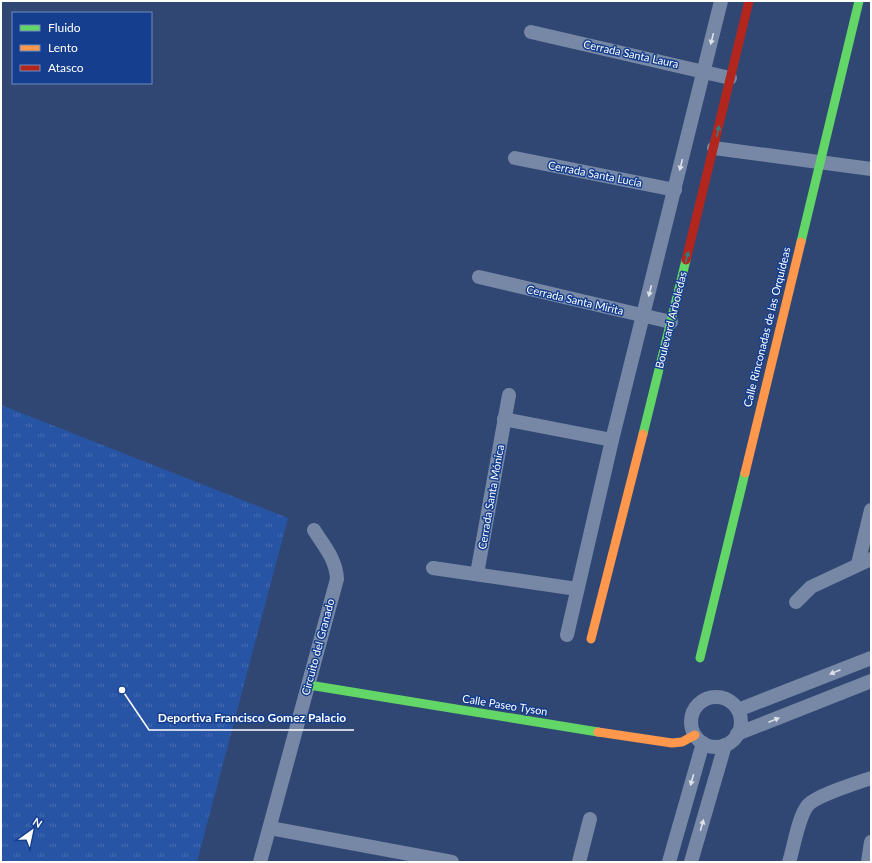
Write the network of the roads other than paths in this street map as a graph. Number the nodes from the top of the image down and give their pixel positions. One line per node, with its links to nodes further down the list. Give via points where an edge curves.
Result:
1 (721, 1): 5 (street, one-way to 5)
2 (749, 1): 6 (street, Boulevard Arboledas)
3 (859, 1): 9 (street, Calle Rinconadas de las Orquídeas)
4 (531, 32): 5 (street, Cerrada Santa Laura)
5 (704, 70): 6 (street, Cerrada Santa Laura); 11 (street, one-way to 11)
6 (730, 78): 7 (street, Boulevard Arboledas, one-way to 6)
7 (714, 148): 9 (street); 14 (street, Boulevard Arboledas, one-way to 7)
8 (515, 158): 11 (street, Cerrada Santa Lucía)
9 (819, 164): 10 (street); 27 (street, Calle Rinconadas de las Orquídeas)
10 (871, 169)
11 (675, 190): 13 (street, one-way to 13)
12 (479, 277): 13 (street, Cerrada Santa Mirita)
13 (644, 316): 14 (street, Cerrada Santa Mirita); 17 (street)
14 (671, 322): 26 (street, Boulevard Arboledas)
15 (509, 395): 16 (street, Cerrada Santa Mónica)
16 (504, 419): 17 (street); 22 (street, Cerrada Santa Mónica)
17 (612, 440): 23 (street)
18 (871, 510): 20 (street)
19 (314, 530): 30 (street, Circuito del Granado, via 333,559 337,579)
20 (865, 562): 24 (street, via 810,587)
21 (433, 568): 22 (street)
22 (477, 574): 23 (street)
23 (577, 589): 25 (street)
24 (796, 602)
25 (567, 635)
26 (591, 639)
27 (700, 658)
28 (871, 658): 31 (street, one-way to 31)
29 (871, 681): 32 (street, one-way to 29)
30 (309, 685): 33 (street, Calle Paseo Tyson, via 668,743); 37 (street, Circuito del Granado)
31 (738, 710): 32 (street, via 740,726); 33 (street, via 723,698 713,697 704,700 696,706 692,716 691,726)
32 (737, 734): 34 (street)
33 (699, 739): 34 (street, via 718,746); 42 (street, one-way to 42)
34 (725, 745): 43 (street, one-way to 34)
35 (871, 778): 44 (street, via 819,798 808,805)
36 (590, 819): 41 (street)
37 (270, 828): 39 (street, Circuito del Granado); 40 (street)
38 (871, 842): 45 (street)
39 (260, 862)
40 (452, 862)
41 (580, 862)
42 (669, 862)
43 (691, 862)
44 (789, 862)
45 (868, 862)

